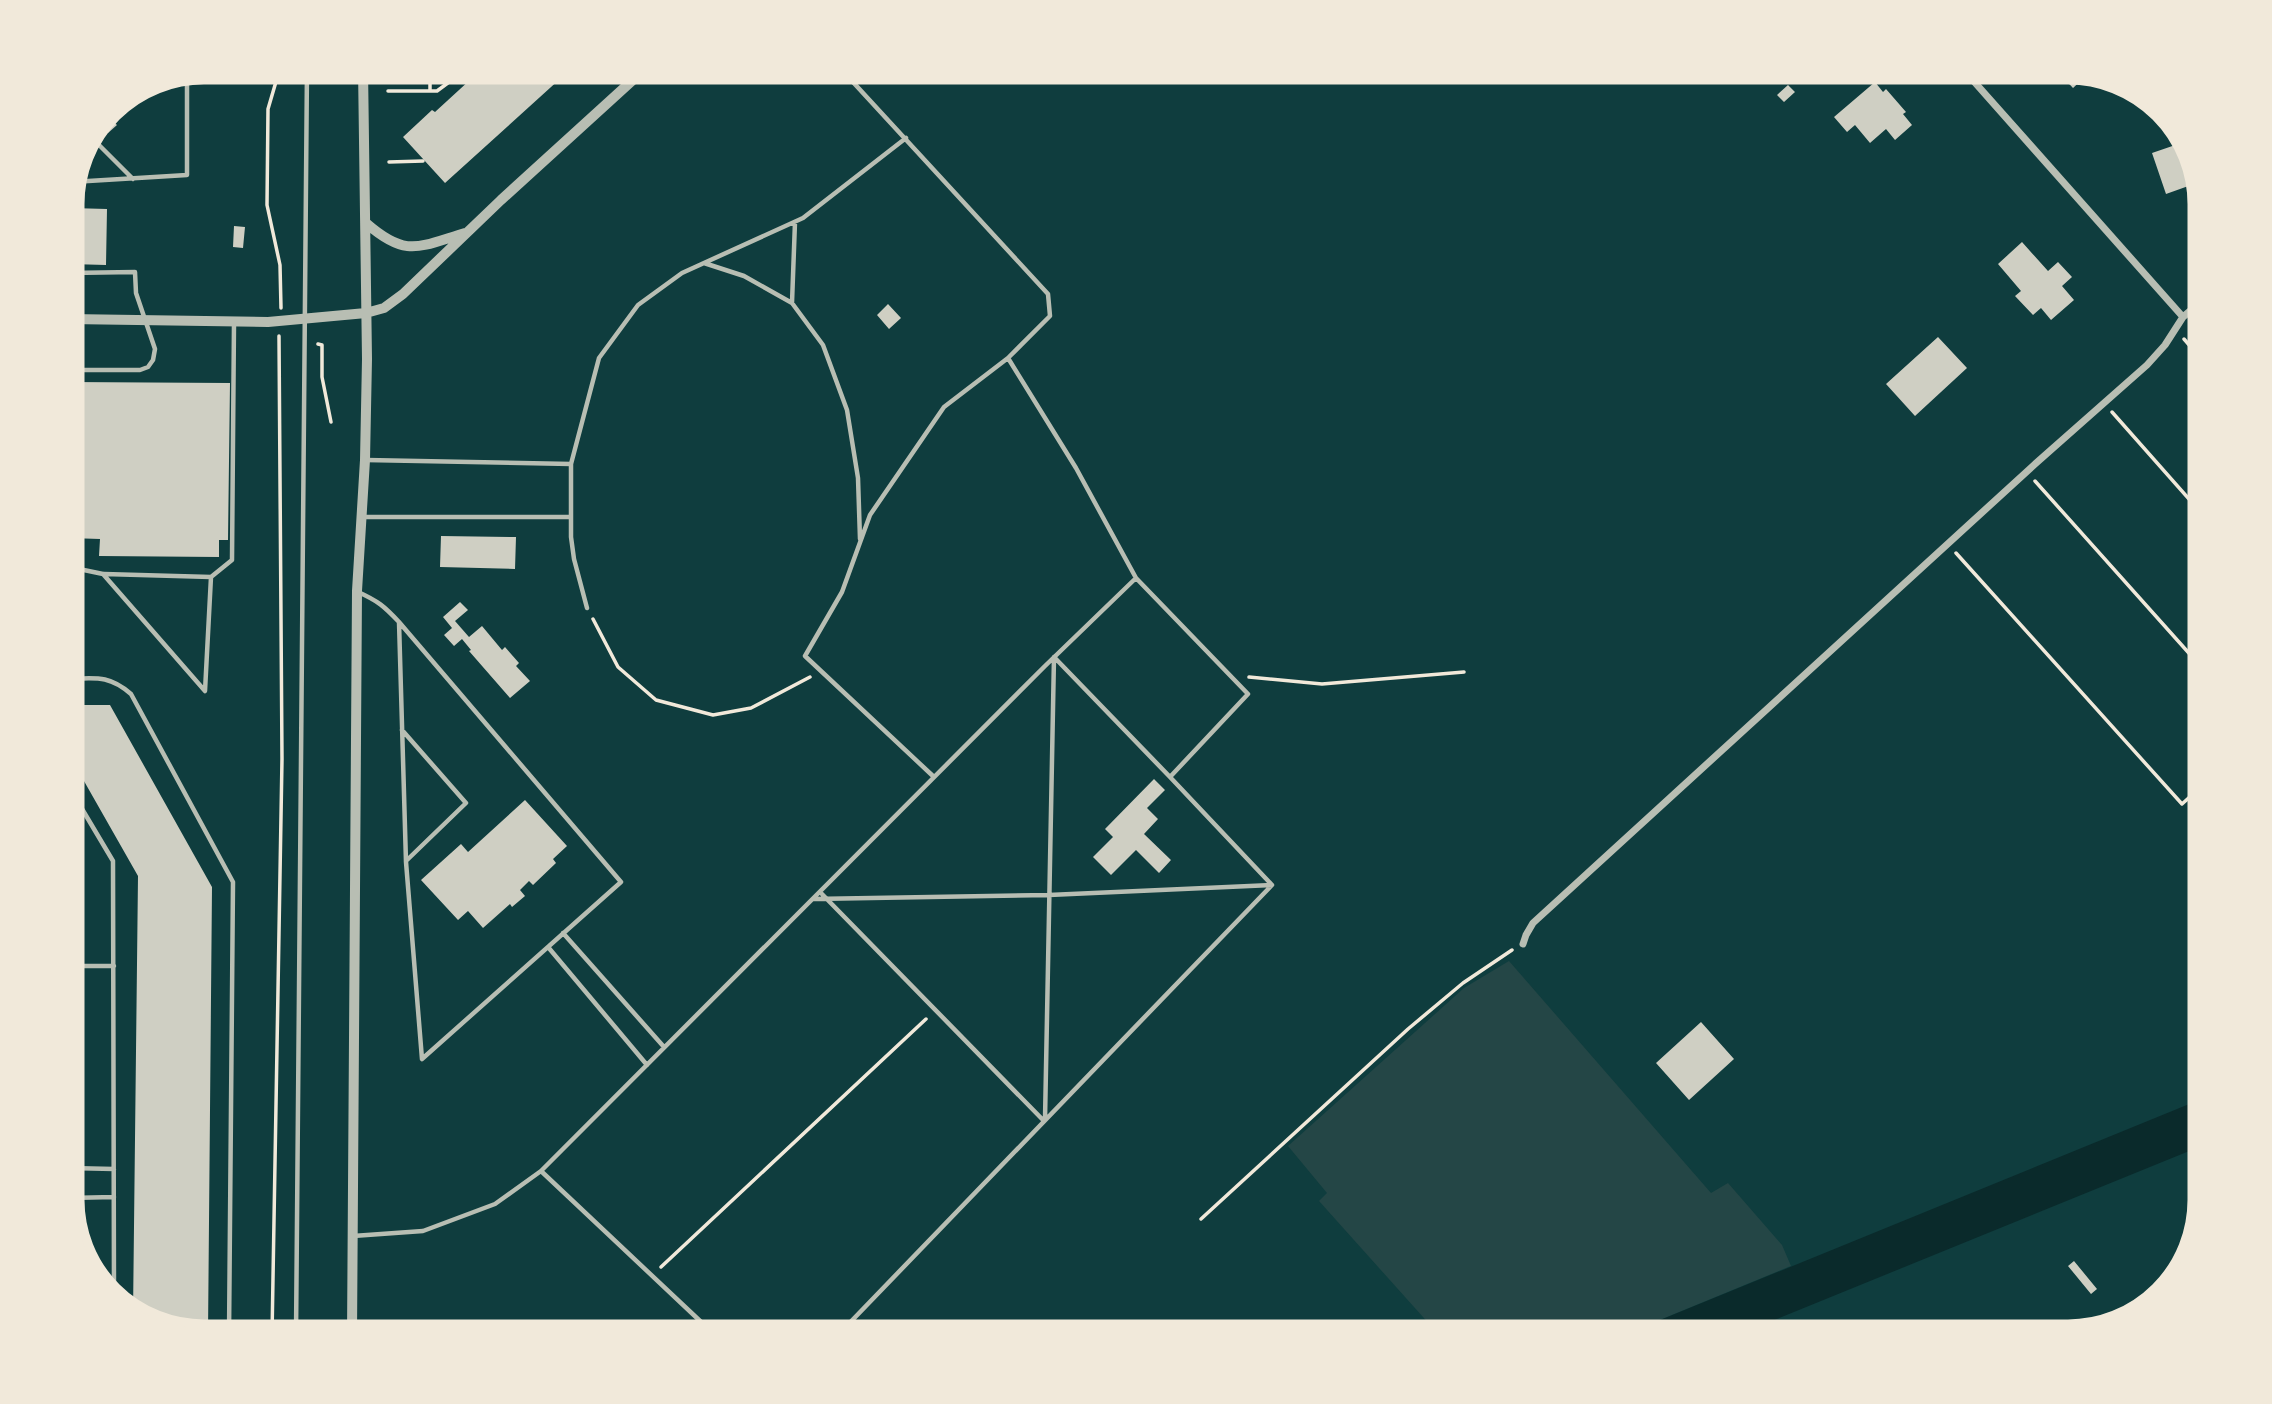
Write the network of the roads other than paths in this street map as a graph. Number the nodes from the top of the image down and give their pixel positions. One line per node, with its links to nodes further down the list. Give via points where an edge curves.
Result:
1 (307, 80): 21 (lane)
2 (363, 80): 12 (street)
3 (633, 80): 13 (street)
4 (851, 80): 7 (lane)
5 (1973, 80): 19 (street)
6 (187, 82): 9 (lane, via 187,175)
7 (906, 138): 11 (lane); 24 (lane, via 1048,294 1051,316)
8 (97, 143): 9 (lane)
9 (134, 179): 10 (lane)
10 (83, 181)
11 (796, 222): 14 (lane); 16 (lane)
12 (366, 223): 13 (street, via 390,242 408,247); 18 (street)
13 (467, 232): 18 (street, via 403,295)
14 (704, 263): 16 (lane, via 744,276); 27 (lane, via 638,305 599,359)
15 (81, 273): 22 (lane, via 135,272)
16 (792, 303): 30 (lane, via 823,345 847,410 858,478)
17 (2191, 310): 19 (street)
18 (366, 313): 21 (street); 26 (street)
19 (2183, 317): 51 (street, via 2147,365 1534,923)
20 (81, 319): 22 (street)
21 (305, 319): 23 (street); 66 (lane)
22 (145, 320): 23 (street); 25 (lane, via 155,349 148,367)
23 (234, 321): 33 (lane, via 232,560)
24 (1007, 358): 30 (lane, via 944,407 870,515); 34 (lane, via 1076,468)
25 (81, 370)
26 (365, 460): 27 (lane); 28 (street)
27 (571, 464): 29 (lane)
28 (361, 517): 29 (lane); 35 (street)
29 (570, 517): 36 (lane, via 574,559)
30 (860, 542): 42 (lane, via 842,592 805,656)
31 (81, 569): 32 (lane)
32 (103, 573): 33 (lane); 33 (lane, via 205,691)
33 (211, 577)
34 (1136, 578): 38 (lane); 41 (lane, via 1248,694)
35 (357, 591): 37 (lane, via 381,603); 63 (street)
36 (587, 608)
37 (399, 622): 40 (lane); 50 (lane, via 621,881)
38 (1054, 657): 41 (lane); 42 (lane); 47 (lane)
39 (81, 679): 65 (lane, via 106,678 131,695 233,882)
40 (402, 730): 44 (lane); 44 (lane, via 466,803)
41 (1170, 776): 45 (lane)
42 (934, 777): 46 (lane)
43 (81, 807): 54 (lane, via 113,861)
44 (406, 862): 52 (lane, via 422,1059)
45 (1272, 885): 47 (lane); 57 (lane)
46 (820, 892): 48 (lane); 49 (lane)
47 (1049, 895): 48 (lane); 57 (lane)
48 (826, 898): 49 (lane); 57 (lane)
49 (812, 899): 55 (lane)
50 (563, 933): 52 (lane); 55 (lane)
51 (1523, 944)
52 (548, 947): 56 (lane)
53 (81, 966): 54 (lane)
54 (114, 966): 59 (lane)
55 (664, 1047): 56 (lane)
56 (647, 1065): 60 (lane)
57 (1045, 1121): 69 (lane)
58 (81, 1168): 59 (lane)
59 (114, 1169): 61 (lane)
60 (541, 1171): 63 (lane, via 495,1205 423,1231); 68 (lane)
61 (114, 1197): 62 (lane); 64 (lane)
62 (81, 1198)
63 (353, 1236): 67 (street)
64 (114, 1284)
65 (229, 1324)
66 (296, 1324)
67 (352, 1324)
68 (703, 1324)
69 (849, 1324)

